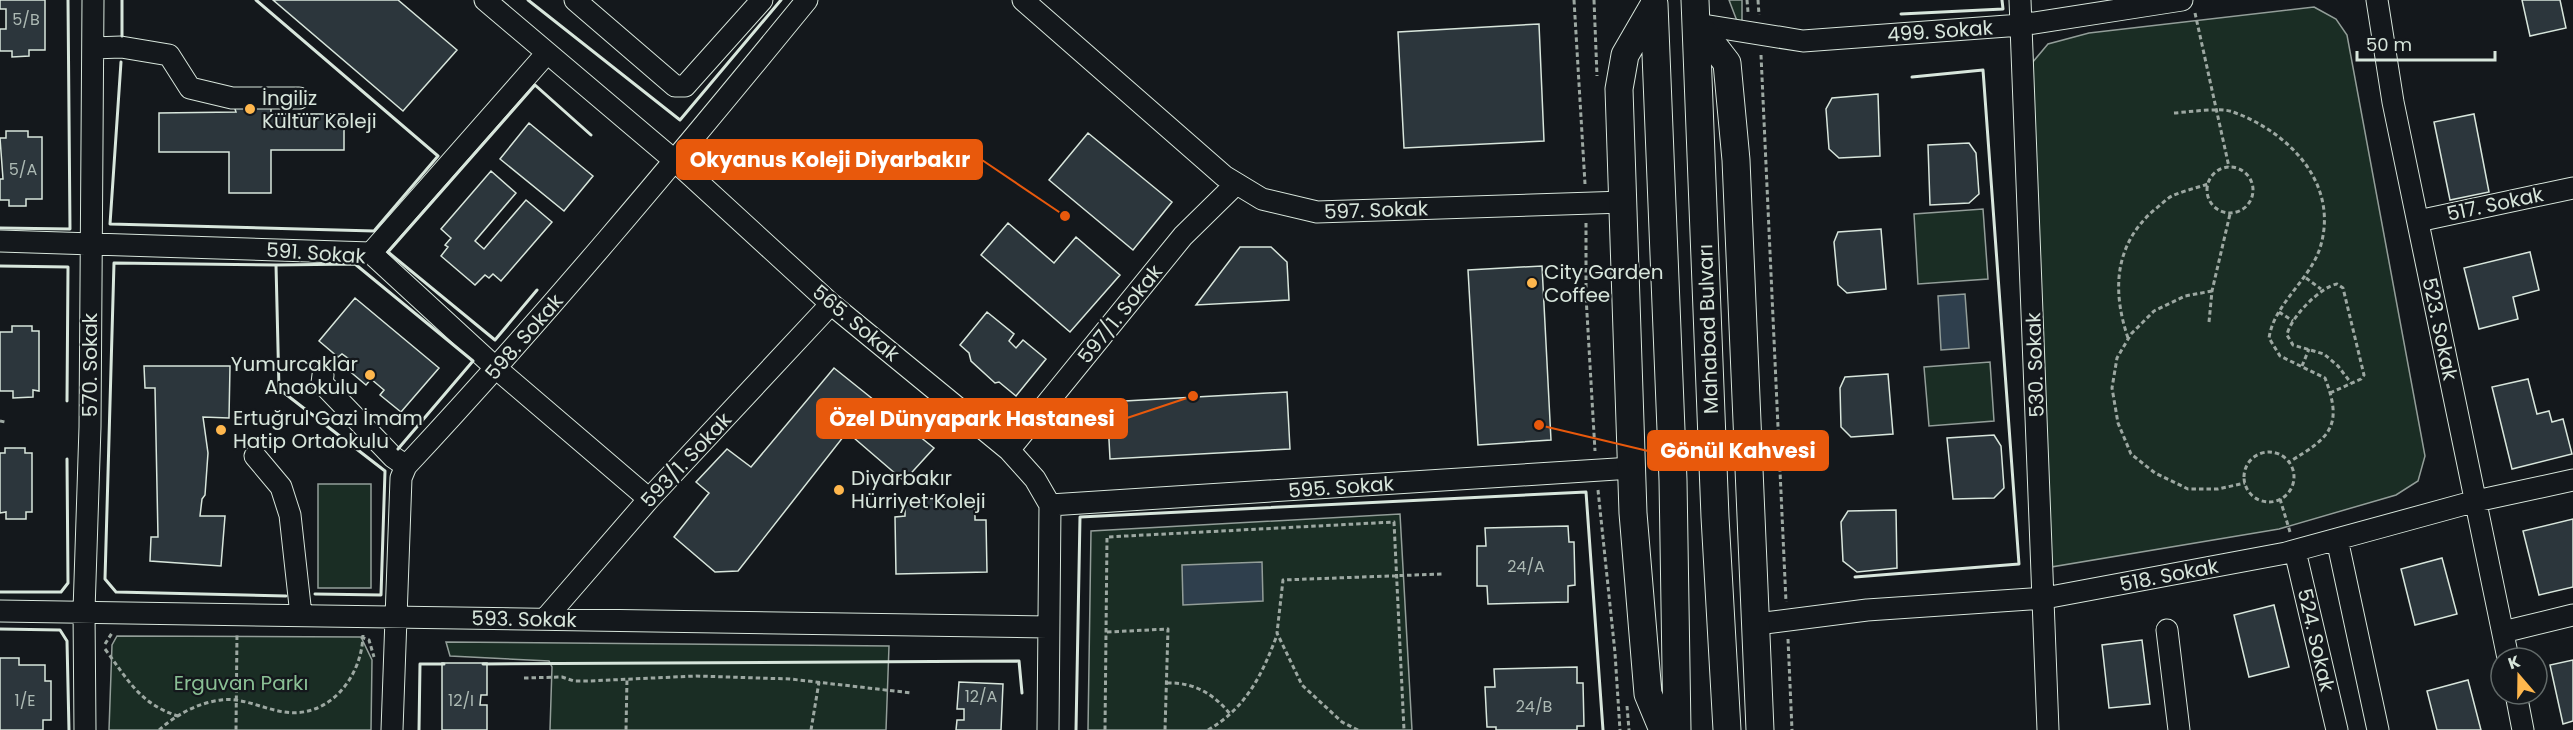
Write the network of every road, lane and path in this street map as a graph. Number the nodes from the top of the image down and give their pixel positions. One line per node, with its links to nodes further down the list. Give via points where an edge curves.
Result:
1 (93, 0): 16 (street, 570. Sokak)
2 (485, 0): 17 (street, 565. Sokak)
3 (575, 0): 4 (street, via 675,86 685,86)
4 (762, 0)
5 (807, 0): 21 (street, 598. Sokak)
6 (1023, 0): 23 (street, 597. Sokak)
7 (1574, 0): 27 (path)
8 (1758, 0): 15 (path)
9 (2020, 0): 14 (street, 530. Sokak)
10 (2377, 0): 29 (street, 523. Sokak)
11 (1654, 3): 26 (main road, via 1625,55 1620,89); 110 (main road, Mahabad Bulvarı, via 1673,480)
12 (2188, 6): 14 (street, 499. Sokak); 19 (path)
13 (1696, 12): 15 (street, 499. Sokak); 74 (main road, via 1727,63 1736,160); 111 (main road, Mahabad Bulvarı)
14 (2021, 25): 15 (street, 499. Sokak, via 1803,41); 65 (street, 530. Sokak)
15 (1760, 34): 72 (path)
16 (93, 48): 18 (street, via 121,47 169,55 190,88 232,98); 31 (street, 570. Sokak)
17 (546, 53): 21 (street, 565. Sokak); 32 (street)
18 (299, 98)
19 (2217, 111): 20 (path); 22 (path); 33 (path, via 2231,111 2286,142 2309,166 2319,189 2323,217 2321,246)
20 (2174, 113)
21 (675, 161): 36 (street, 565. Sokak); 43 (street, 598. Sokak)
22 (2229, 167): 24 (path, via 2214,173); 28 (path, via 2243,171 2254,189 2245,209)
23 (1236, 184): 27 (street, 597. Sokak, via 1262,199 1317,212); 49 (street, 597/1. Sokak, via 1183,236)
24 (2208, 184): 28 (path, via 2210,202 2222,213); 40 (path, via 2170,196 2129,238 2118,276 2119,311)
25 (2573, 188): 29 (street, 517. Sokak)
26 (1624, 202): 27 (street, 597. Sokak); 53 (main road)
27 (1586, 203): 54 (path, via 1586,296)
28 (2230, 214): 35 (path)
29 (2418, 221): 59 (street, 523. Sokak)
30 (0, 242): 31 (street, 591. Sokak)
31 (92, 242): 32 (street, 591. Sokak); 67 (street, 570. Sokak)
32 (370, 253): 43 (street, 591. Sokak)
33 (2306, 278): 34 (path); 37 (path)
34 (2322, 289): 38 (path); 45 (path, via 2337,284 2343,288 2364,367 2364,375)
35 (2212, 291): 39 (path); 40 (path, via 2185,296 2154,311)
36 (831, 304): 49 (street, 565. Sokak); 57 (street, 593/1. Sokak)
37 (2279, 312): 38 (path); 42 (path, via 2271,322 2269,338 2280,356)
38 (2293, 321): 41 (path, via 2287,335 2294,345)
39 (2209, 322)
40 (2128, 338): 56 (path, via 2117,358 2112,388 2118,423 2131,454 2155,473 2188,489 2218,489)
41 (2309, 348): 42 (path); 45 (path, via 2324,354)
42 (2302, 366): 46 (path, via 2325,378)
43 (497, 369): 52 (street, 598. Sokak); 57 (street, 591. Sokak)
44 (323, 375): 52 (street, via 322,383 393,458)
45 (2351, 382): 46 (path)
46 (2331, 393): 51 (path, via 2334,402 2330,430 2320,444)
47 (0, 421): 48 (path)
48 (5, 422)
49 (1009, 450): 60 (street, 565. Sokak, via 1035,479)
50 (255, 456): 68 (street, via 281,487 290,515)
51 (2289, 462): 56 (path, via 2275,453 2258,454 2246,466); 58 (path, via 2294,478 2287,494)
52 (406, 466): 70 (street, via 401,478)
53 (1632, 468): 54 (street, 595. Sokak); 109 (main road, via 1648,694)
54 (1596, 471): 60 (street, 595. Sokak); 108 (path)
55 (2573, 480): 59 (street, 518. Sokak)
56 (2245, 483): 58 (path, via 2258,500)
57 (649, 499): 71 (street, 593/1. Sokak)
58 (2280, 499): 62 (path)
59 (2476, 501): 61 (street, 518. Sokak); 78 (street, 523. Sokak)
60 (1050, 505): 75 (street)
61 (2337, 539): 62 (street, 518. Sokak); 117 (street)
62 (2295, 551): 65 (street, 518. Sokak); 116 (street, 524. Sokak)
63 (1442, 574): 64 (path)
64 (1397, 577): 77 (path, via 1394,522 1107,537); 81 (path, via 1283,580); 107 (path)
65 (2044, 598): 72 (street, 518. Sokak, via 1867,610); 114 (street, 530. Sokak)
66 (0, 611): 67 (street, 593. Sokak)
67 (84, 611): 68 (street, 593. Sokak); 96 (street, 570. Sokak)
68 (301, 615): 73 (street, 593. Sokak)
69 (2573, 615): 78 (street)
70 (396, 616): 71 (street, 593. Sokak); 73 (street, 593. Sokak); 99 (street)
71 (545, 619): 75 (street, 593. Sokak)
72 (1787, 620): 74 (street, 518. Sokak); 113 (path)
73 (357, 624): 82 (path); 82 (path)
74 (1757, 624): 112 (main road)
75 (1047, 627): 102 (street)
76 (2167, 630): 115 (street)
77 (1107, 632): 90 (path, via 1168,629); 103 (path)
78 (2503, 632): 83 (street, 523. Sokak)
79 (123, 633): 84 (path, via 111,633)
80 (226, 633): 92 (path, via 237,633)
81 (1277, 633): 94 (path, via 1257,681); 106 (path, via 1302,685 1342,722)
82 (363, 637): 86 (path, via 369,640); 92 (path, via 354,676 345,689 319,706 300,713 284,712)
83 (2506, 646)
84 (105, 650): 85 (path); 95 (path, via 139,696)
85 (105, 661)
86 (374, 667)
87 (524, 678): 88 (path)
88 (627, 679): 89 (path, via 696,676); 100 (path)
89 (819, 682): 91 (path); 101 (path)
90 (1167, 683): 94 (path, via 1191,684 1205,691); 104 (path)
91 (912, 693)
92 (236, 700): 95 (path, via 206,703); 98 (path)
93 (2518, 706): 118 (street)
94 (1231, 715): 105 (path)
95 (178, 716): 97 (path)
96 (86, 730)
97 (159, 730)
98 (236, 730)
99 (392, 730)
100 (626, 730)
101 (811, 730)
102 (1048, 730)
103 (1105, 730)
104 (1166, 730)
105 (1208, 730)
106 (1358, 730)
107 (1404, 730)
108 (1620, 730)
109 (1663, 730)
110 (1677, 730)
111 (1727, 730)
112 (1760, 730)
113 (1792, 730)
114 (2048, 730)
115 (2179, 730)
116 (2337, 730)
117 (2378, 730)
118 (2523, 730)

